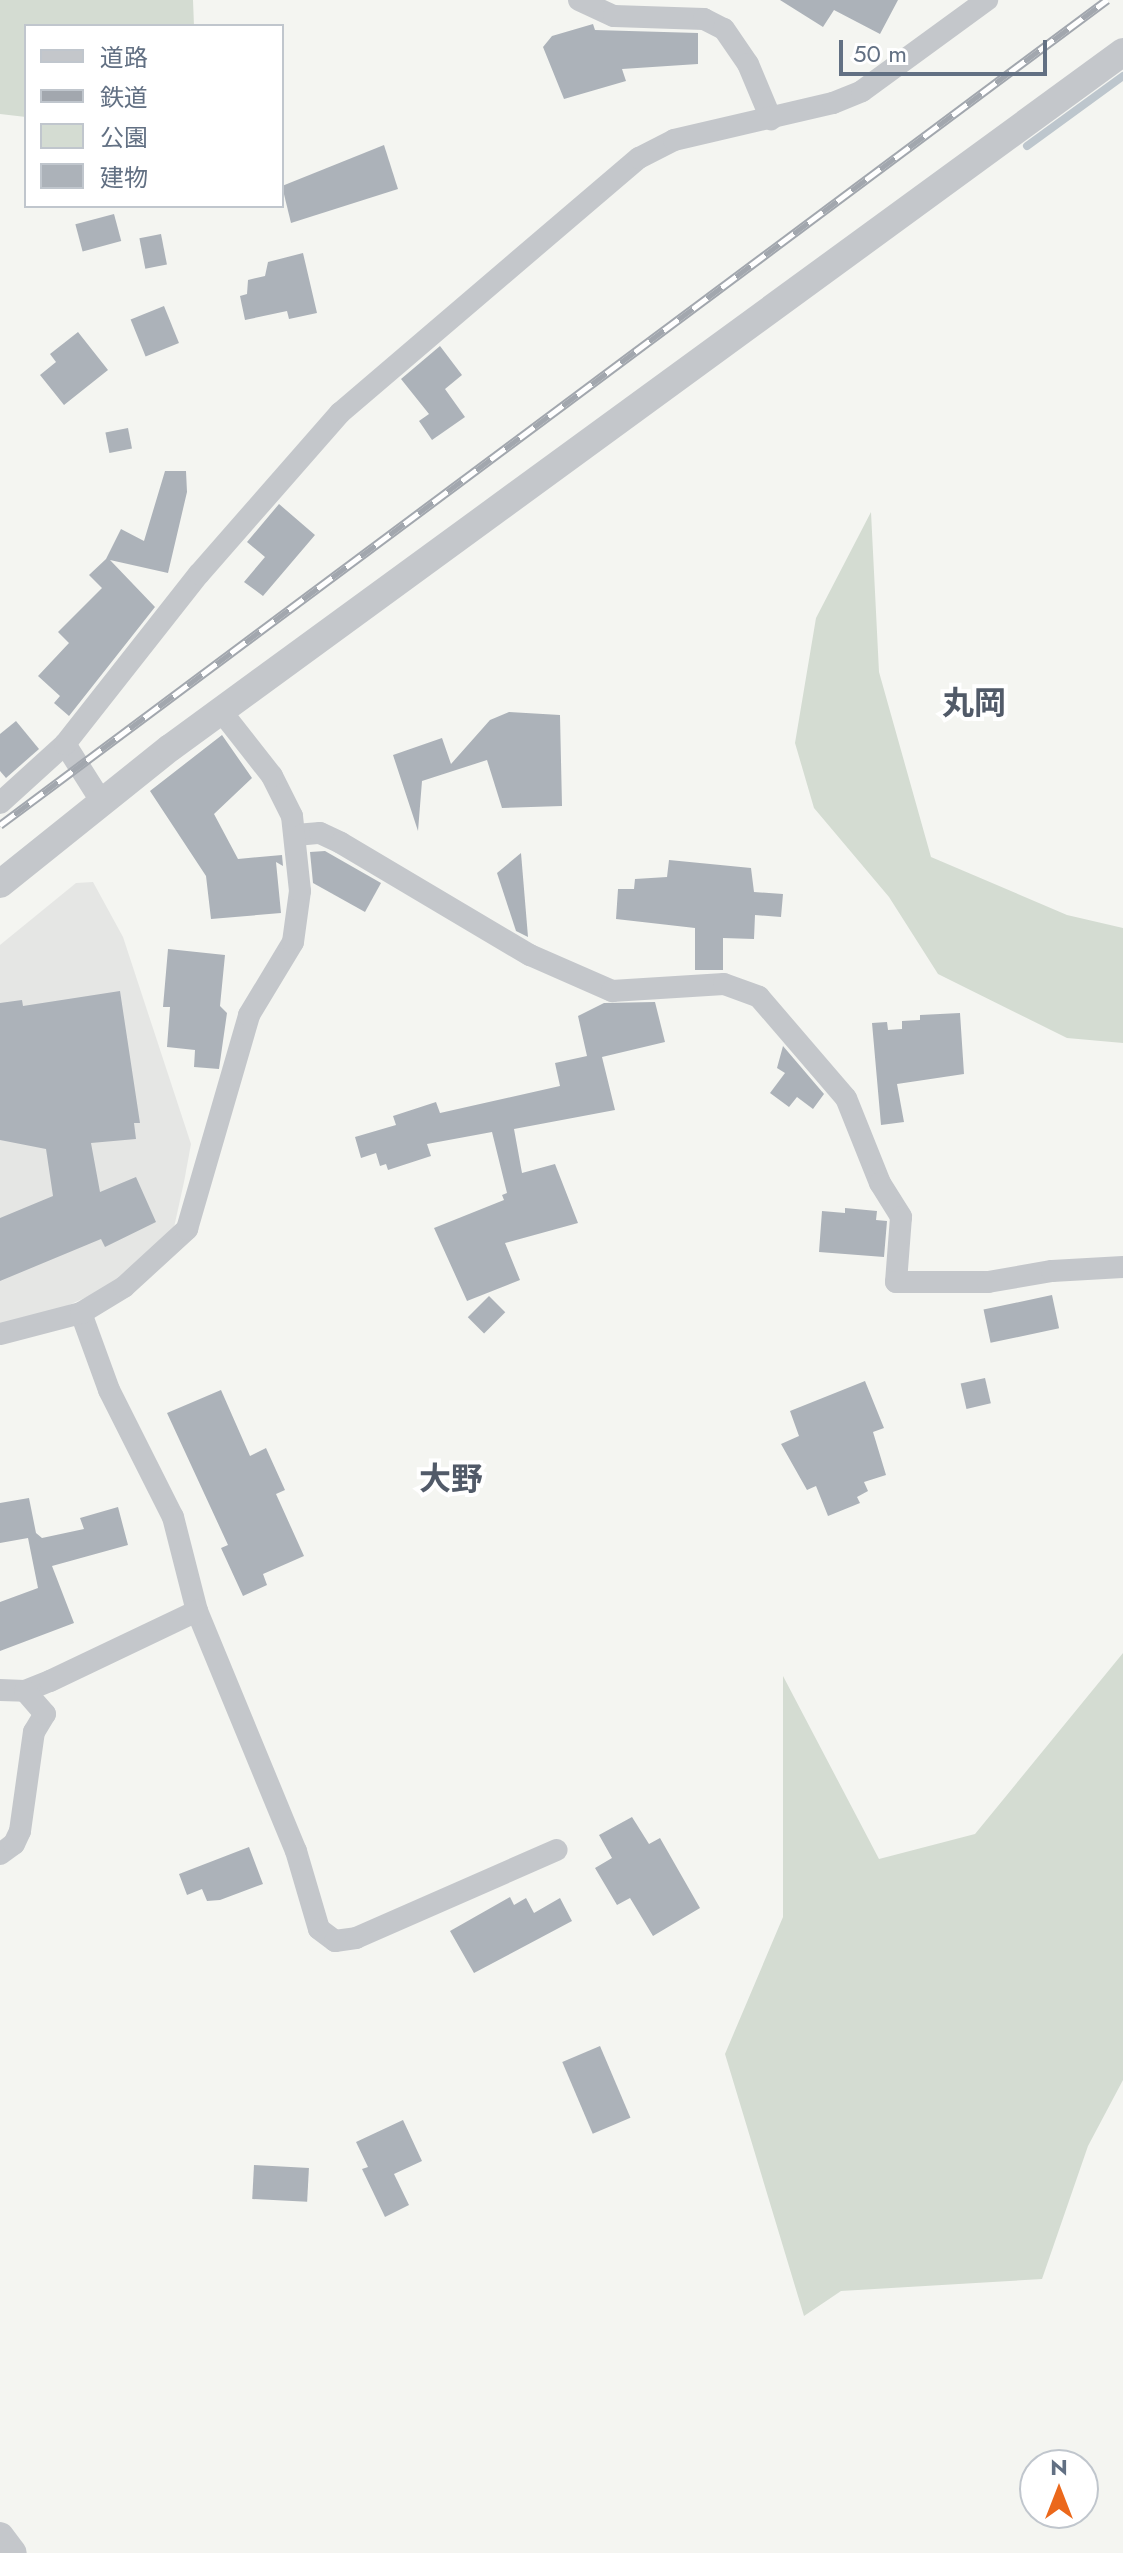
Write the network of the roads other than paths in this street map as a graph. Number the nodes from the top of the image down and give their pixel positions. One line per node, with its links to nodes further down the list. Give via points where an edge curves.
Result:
1 (579, 0): 4 (street, via 614,16 704,19 724,29 748,64)
2 (987, 0): 4 (street, via 862,91)
3 (1123, 52): 5 (street)
4 (771, 119): 6 (street, via 653,149 383,374 310,444)
5 (221, 711): 7 (street); 9 (street, via 281,790)
6 (65, 744): 7 (street); 8 (street)
7 (101, 801): 10 (street)
8 (0, 803)
9 (296, 835): 11 (street, via 320,833 341,843 530,955 612,991 724,984 759,997 846,1098 880,1183 901,1217 896,1282 988,1282); 12 (street, via 297,932 249,1015 187,1229 124,1287)
10 (0, 884)
11 (1123, 1267)
12 (81, 1313): 13 (street); 14 (street, via 109,1390 173,1517)
13 (0, 1334)
14 (197, 1611): 16 (street); 17 (street, via 296,1851 319,1929 328,1938 356,1938)
15 (0, 1690): 16 (street)
16 (25, 1691): 18 (street, via 45,1714 34,1732 20,1831 14,1844)
17 (556, 1850)
18 (0, 1854)
19 (0, 2536): 20 (street)
20 (13, 2553)

